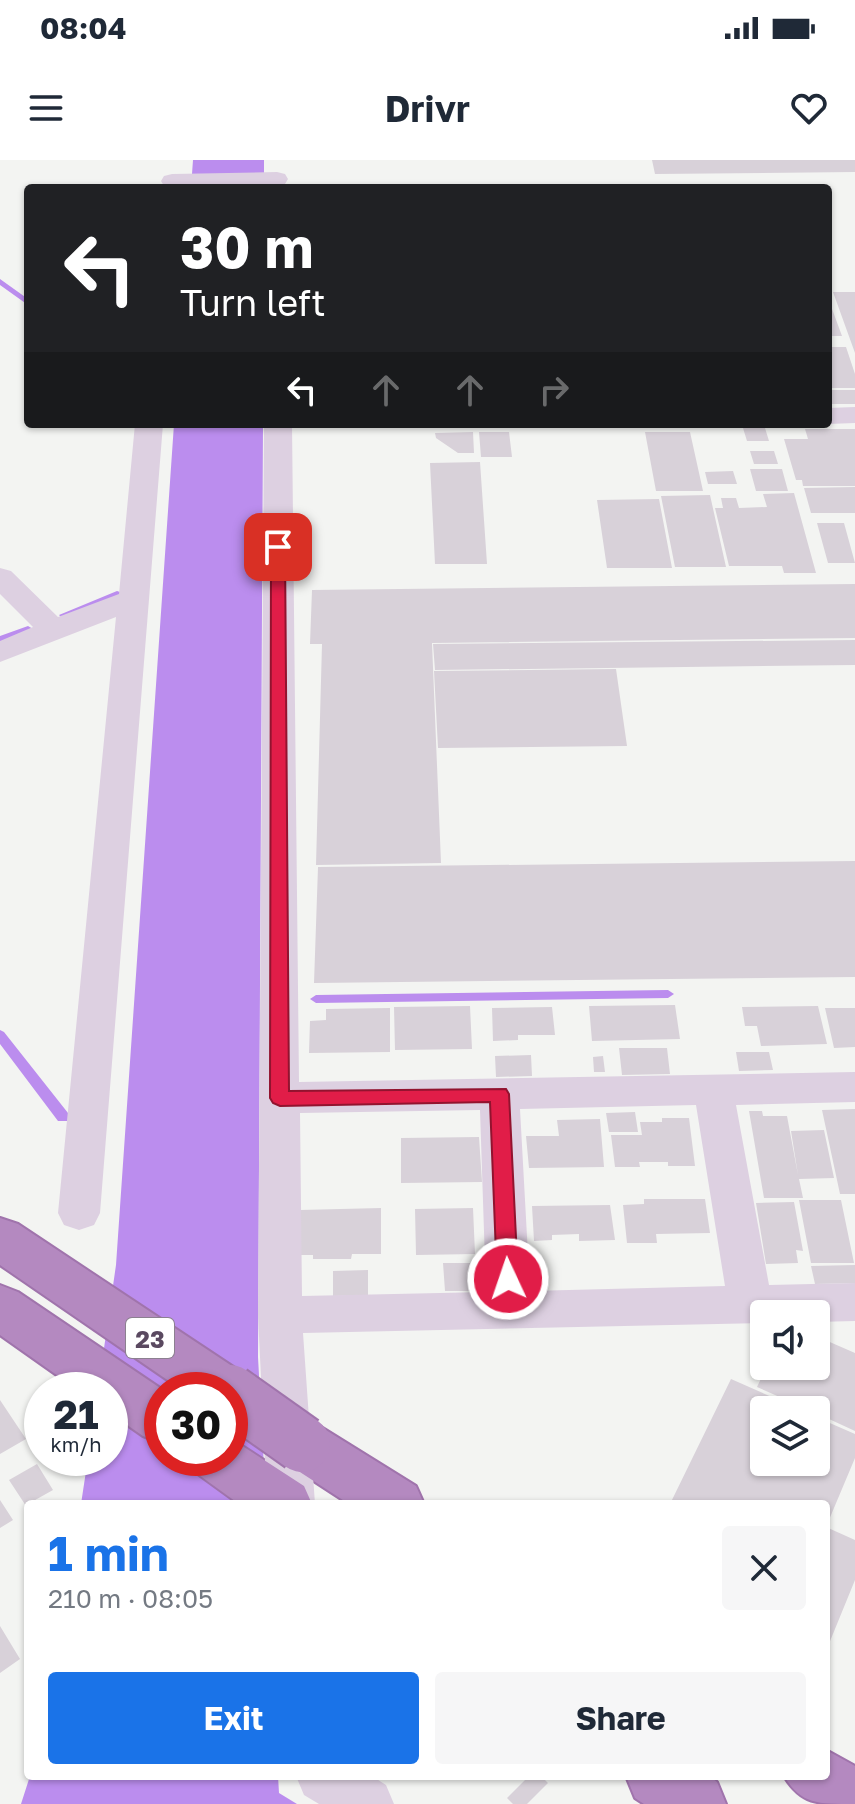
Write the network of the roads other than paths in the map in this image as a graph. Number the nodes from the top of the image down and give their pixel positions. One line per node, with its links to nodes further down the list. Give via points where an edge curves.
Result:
1 (275, 176): 2 (street)
2 (176, 177)
3 (855, 415): 4 (street)
4 (832, 416)
5 (149, 428): 8 (street)
6 (278, 428): 14 (street)
7 (0, 577): 9 (street)
8 (132, 600): 9 (street); 15 (street)
9 (53, 630): 10 (street)
10 (0, 652)
11 (855, 1087): 12 (street)
12 (713, 1089): 13 (street); 19 (street)
13 (499, 1094): 14 (street); 20 (street)
14 (280, 1098): 21 (street)
15 (79, 1213)
16 (0, 1238): 23 (highway, 23)
17 (830, 1302): 18 (street)
18 (855, 1302)
19 (750, 1304): 20 (street)
20 (509, 1310): 21 (street)
21 (280, 1315): 28 (street)
22 (20, 1321): 25 (highway, 23)
23 (199, 1372)
24 (248, 1406): 29 (highway, bridge)
25 (144, 1407)
26 (244, 1476): 27 (highway)
27 (278, 1500)
28 (291, 1500)
29 (390, 1500)
30 (329, 1780): 36 (street)
31 (662, 1780): 37 (highway)
32 (821, 1780): 35 (highway)
33 (830, 1780): 34 (highway)
34 (855, 1793)
35 (855, 1802)
36 (367, 1804)
37 (695, 1804)

